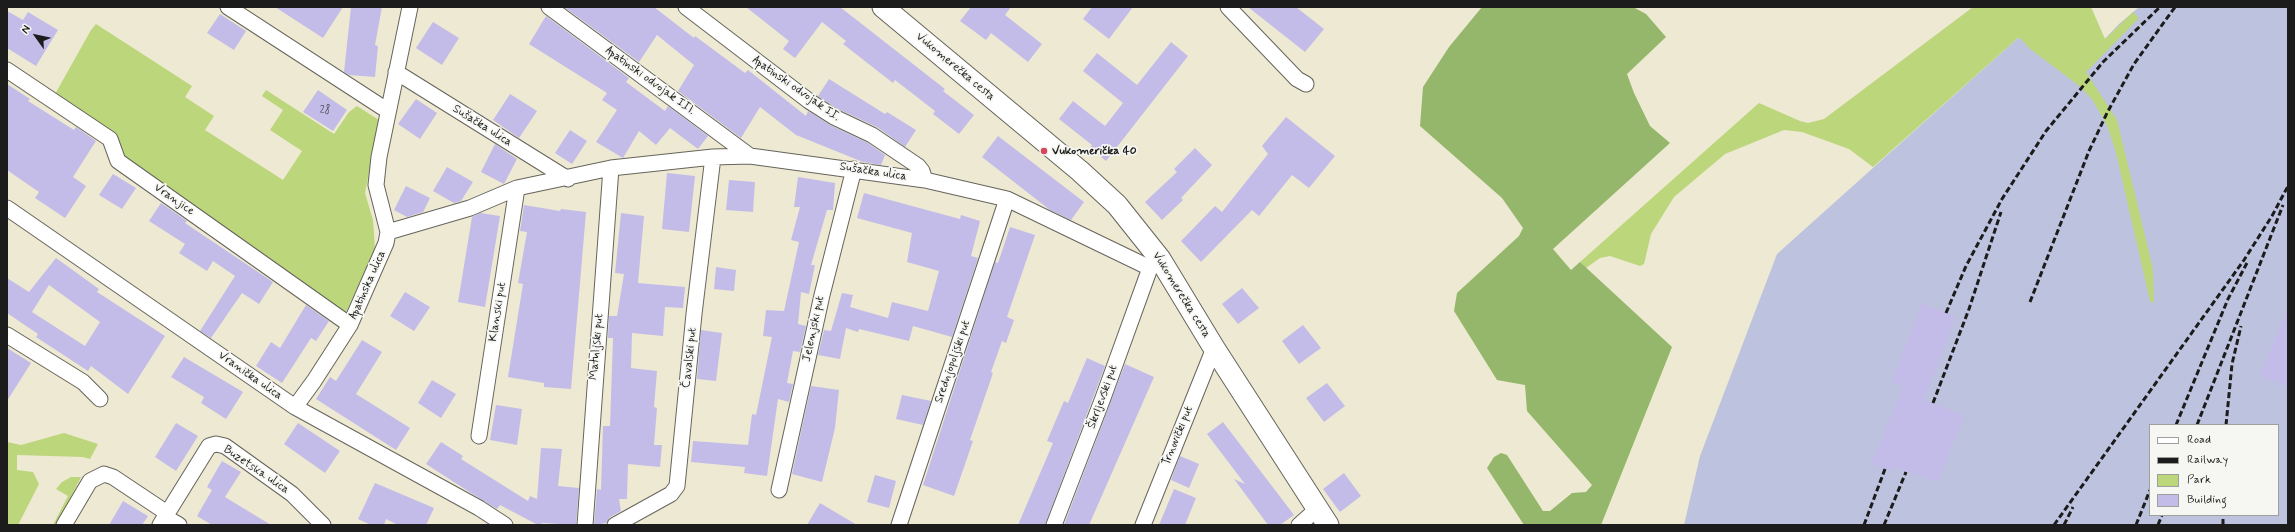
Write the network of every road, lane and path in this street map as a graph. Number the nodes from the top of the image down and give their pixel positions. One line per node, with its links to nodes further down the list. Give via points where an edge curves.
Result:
1 (228, 7): 10 (street)
2 (410, 7): 8 (street, Apatinska ulica)
3 (549, 7): 11 (street, Apatinski odvojak III.)
4 (686, 7): 16 (street, Apatinski odvojak II., via 809,101 834,117 872,135 918,166)
5 (883, 7): 21 (street, Vukomerečka cesta, via 1080,171 1117,205)
6 (1231, 8): 9 (street, via 1297,79)
7 (7, 70): 22 (street, Vranjice, via 110,139 118,161)
8 (396, 72): 10 (street, Apatinska ulica); 15 (street, Sušačka ulica)
9 (1306, 84)
10 (388, 111): 20 (street, Apatinska ulica, via 378,159 376,185)
11 (750, 156): 12 (street, Sušačka ulica); 14 (street, Sušačka ulica)
12 (713, 157): 13 (street, Sušačka ulica); 36 (street, Čavalski put, via 677,486 671,494)
13 (611, 168): 15 (street, Sušačka ulica); 35 (street, Matuljski put)
14 (854, 169): 16 (street, Sušačka ulica); 28 (street, Jelenjski put, via 822,295)
15 (568, 179): 17 (street, Sušačka ulica)
16 (924, 180): 18 (street, Sušačka ulica)
17 (516, 188): 20 (street, Sušačka ulica, via 470,208); 27 (street, Klanski put)
18 (1007, 199): 21 (street, Sušačka ulica); 37 (street, Srednjopoljski put)
19 (7, 208): 26 (street, Vranička ulica)
20 (388, 232): 22 (street, Apatinska ulica, via 382,256)
21 (1155, 264): 24 (street, Vukomerečka cesta); 38 (street, Škrljevski put)
22 (350, 325): 26 (street, Apatinska ulica)
23 (7, 335): 25 (street, via 83,382)
24 (1214, 348): 29 (street, Vukomerečka cesta); 39 (street, Trnovički put)
25 (100, 400)
26 (295, 407): 34 (street, Vranička ulica, via 479,508)
27 (479, 436)
28 (780, 490)
29 (1322, 517): 40 (street)
30 (164, 518): 31 (street, via 113,477 104,474 90,480); 32 (street); 33 (street, Buzetska ulica, via 209,446 216,444 225,446 292,494)
31 (64, 525)
32 (179, 525)
33 (323, 525)
34 (505, 525)
35 (584, 525)
36 (615, 525)
37 (899, 525)
38 (1054, 525)
39 (1143, 525)
40 (1299, 525)

